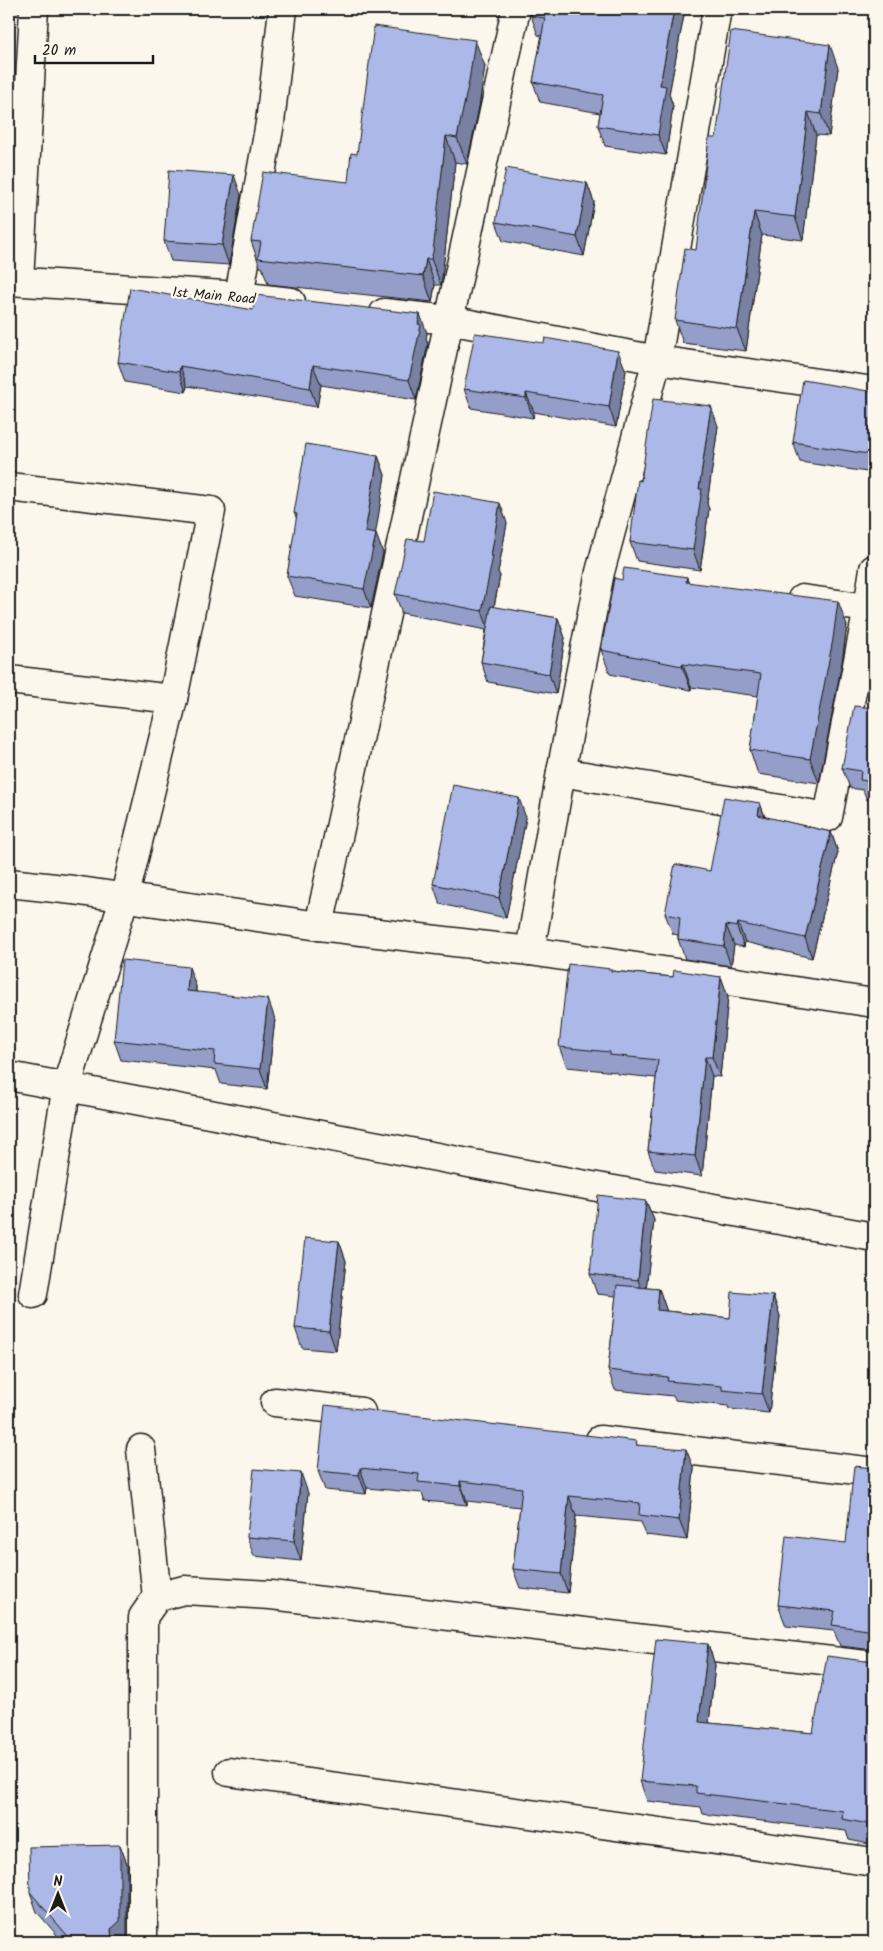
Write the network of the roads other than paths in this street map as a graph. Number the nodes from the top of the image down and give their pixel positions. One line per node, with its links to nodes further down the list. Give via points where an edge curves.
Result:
1 (34, 9): 5 (street)
2 (283, 9): 6 (street, via 270,123)
3 (516, 9): 9 (street)
4 (717, 9): 10 (street)
5 (14, 281): 6 (street, 1st Main Road)
6 (239, 296): 7 (street, 1st Main Road)
7 (315, 305)
8 (363, 310): 9 (street)
9 (449, 320): 10 (street); 21 (street)
10 (657, 360): 11 (street); 18 (street, via 610,574)
11 (874, 391)
12 (9, 487): 17 (street, via 211,512)
13 (874, 568): 15 (street)
14 (778, 596): 15 (street)
15 (871, 609): 18 (street, via 828,817)
16 (9, 680): 17 (street)
17 (173, 699): 20 (street)
18 (561, 772): 22 (street)
19 (9, 883): 20 (street)
20 (124, 899): 21 (street); 25 (street)
21 (319, 926): 22 (street)
22 (530, 951): 23 (street)
23 (874, 1003)
24 (9, 1076): 25 (street)
25 (66, 1086): 26 (street, via 542,1178); 27 (street)
26 (874, 1236)
27 (34, 1294)
28 (275, 1402): 29 (street)
29 (384, 1414)
30 (580, 1437): 32 (street)
31 (142, 1449): 33 (street)
32 (874, 1472)
33 (157, 1597): 34 (street, via 184,1590 271,1595); 37 (street, via 143,1617)
34 (874, 1666)
35 (228, 1772): 36 (street)
36 (874, 1862)
37 (143, 1942)

